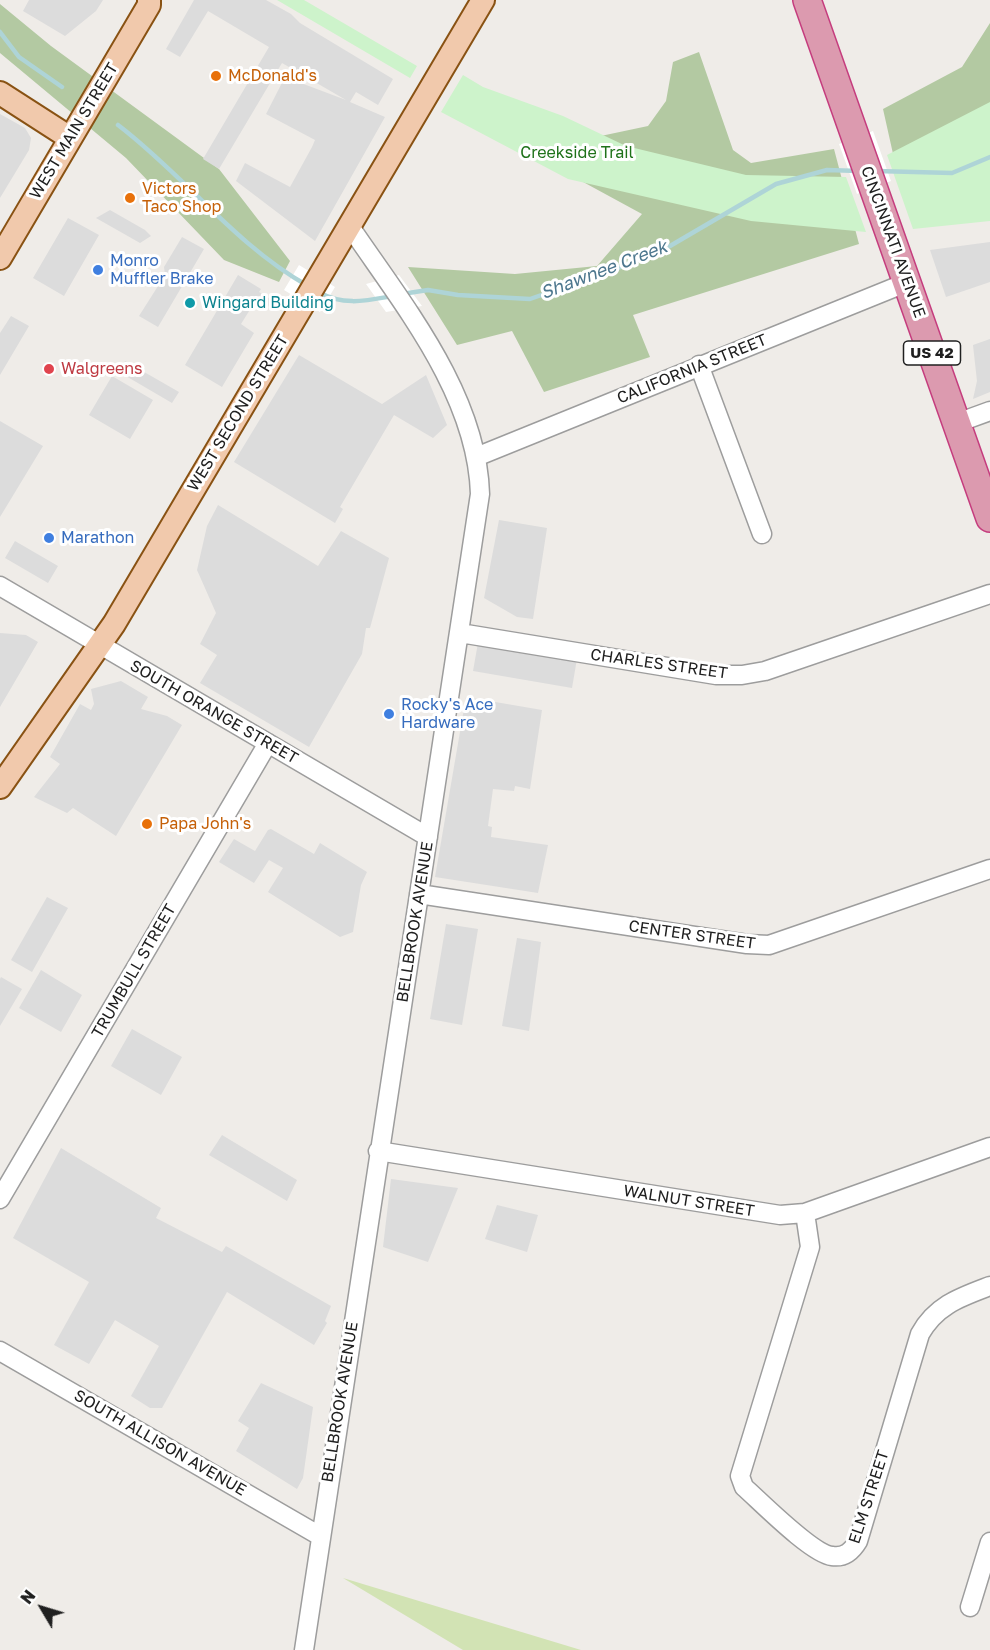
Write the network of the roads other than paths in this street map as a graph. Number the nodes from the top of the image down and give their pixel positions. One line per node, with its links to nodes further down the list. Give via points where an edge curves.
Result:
1 (483, 0): 6 (main road, WEST SECOND STREET)
2 (807, 0): 8 (highway, CINCINNATI AVENUE / US 42)
3 (152, 2): 5 (main road, WEST MAIN STREET)
4 (0, 93): 5 (main road)
5 (70, 138): 7 (main road, WEST MAIN STREET)
6 (349, 225): 12 (street, BELLBROOK AVENUE, via 432,348 459,404); 18 (main road, WEST SECOND STREET)
7 (0, 258)
8 (908, 282): 9 (street, CALIFORNIA STREET); 11 (highway, CINCINNATI AVENUE / US 42)
9 (699, 365): 12 (street, CALIFORNIA STREET); 14 (street)
10 (990, 411): 11 (street)
11 (957, 423): 13 (highway, CINCINNATI AVENUE / US 42)
12 (476, 457): 17 (street, BELLBROOK AVENUE, via 479,507)
13 (990, 518)
14 (762, 534)
15 (0, 586): 18 (street, SOUTH ORANGE STREET)
16 (990, 594): 17 (street, CHARLES STREET, via 765,671 742,675 716,675)
17 (460, 633): 21 (street, BELLBROOK AVENUE)
18 (99, 646): 19 (street, SOUTH ORANGE STREET); 20 (main road, WEST SECOND STREET)
19 (268, 742): 21 (street, SOUTH ORANGE STREET); 26 (street, TRUMBULL STREET)
20 (0, 787)
21 (428, 837): 23 (street, BELLBROOK AVENUE)
22 (990, 869): 23 (street, CENTER STREET, via 769,945)
23 (419, 894): 25 (street, BELLBROOK AVENUE)
24 (990, 1147): 27 (street, WALNUT STREET)
25 (378, 1151): 27 (street, WALNUT STREET, via 780,1215); 30 (street, BELLBROOK AVENUE)
26 (0, 1199)
27 (805, 1213): 28 (street, ELM STREET, via 810,1247 740,1476 744,1487 825,1554 843,1555 852,1551 858,1541 927,1321 950,1302)
28 (990, 1286)
29 (0, 1351): 30 (street, SOUTH ALLISON AVENUE)
30 (320, 1536): 33 (street, BELLBROOK AVENUE)
31 (990, 1542): 32 (street)
32 (970, 1607)
33 (304, 1650)

